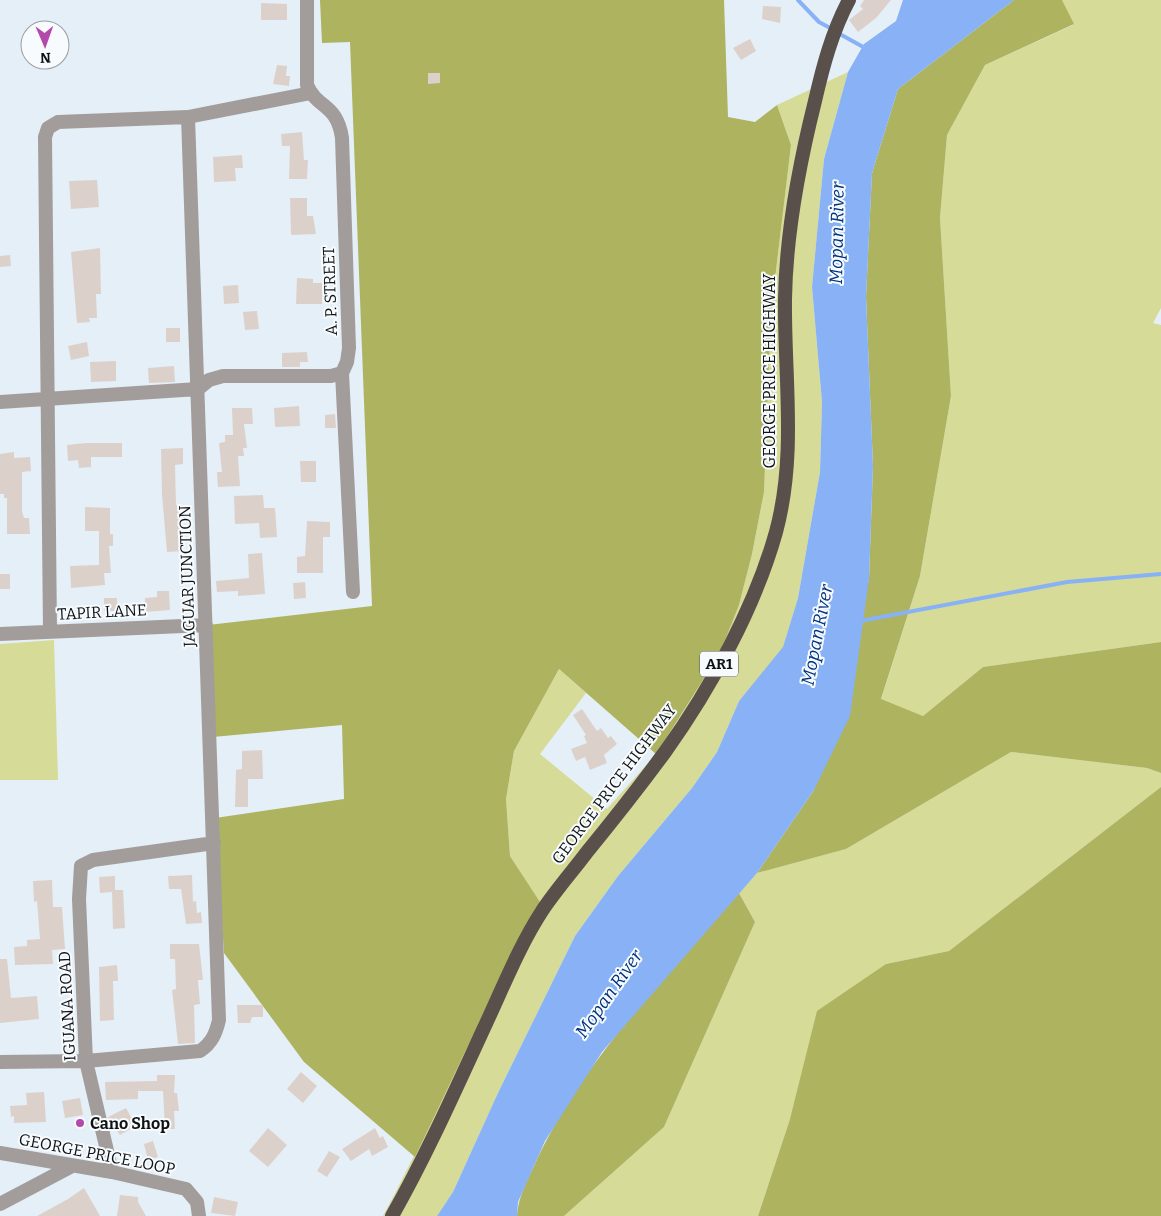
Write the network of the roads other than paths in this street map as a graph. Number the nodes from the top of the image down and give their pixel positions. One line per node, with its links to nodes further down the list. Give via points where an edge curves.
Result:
1 (307, 0): 3 (street, via 306,75)
2 (849, 0): 21 (highway, GEORGE PRICE HIGHWAY / AR1, via 834,30 805,140 795,198 785,300 790,438 782,502 770,551 720,663 680,729 555,892 519,950 435,1136)
3 (311, 93): 4 (street); 5 (street, A. P. STREET, via 336,115 342,138 349,348)
4 (188, 117): 6 (street, JAGUAR JUNCTION); 7 (street, via 58,122 48,128 45,137)
5 (342, 373): 6 (street, via 331,376 223,376 209,380); 9 (street, A. P. STREET)
6 (198, 389): 7 (street); 10 (street, JAGUAR JUNCTION)
7 (48, 400): 8 (street); 11 (street)
8 (0, 402)
9 (353, 592)
10 (206, 625): 11 (street, TAPIR LANE); 13 (street, JAGUAR JUNCTION)
11 (50, 632): 12 (street, TAPIR LANE)
12 (0, 634)
13 (214, 844): 14 (street, JAGUAR JUNCTION, via 220,1004 216,1033 208,1046 200,1051); 14 (street, IGUANA ROAD, via 93,860 81,866 79,898)
14 (86, 1061): 15 (street); 18 (street, IGUANA ROAD)
15 (0, 1062)
16 (0, 1153): 17 (street, GEORGE PRICE LOOP)
17 (72, 1166): 18 (street, GEORGE PRICE LOOP); 19 (street)
18 (112, 1172): 20 (street, GEORGE PRICE LOOP, via 186,1189 197,1202)
19 (0, 1204)
20 (200, 1216)
21 (392, 1216)

